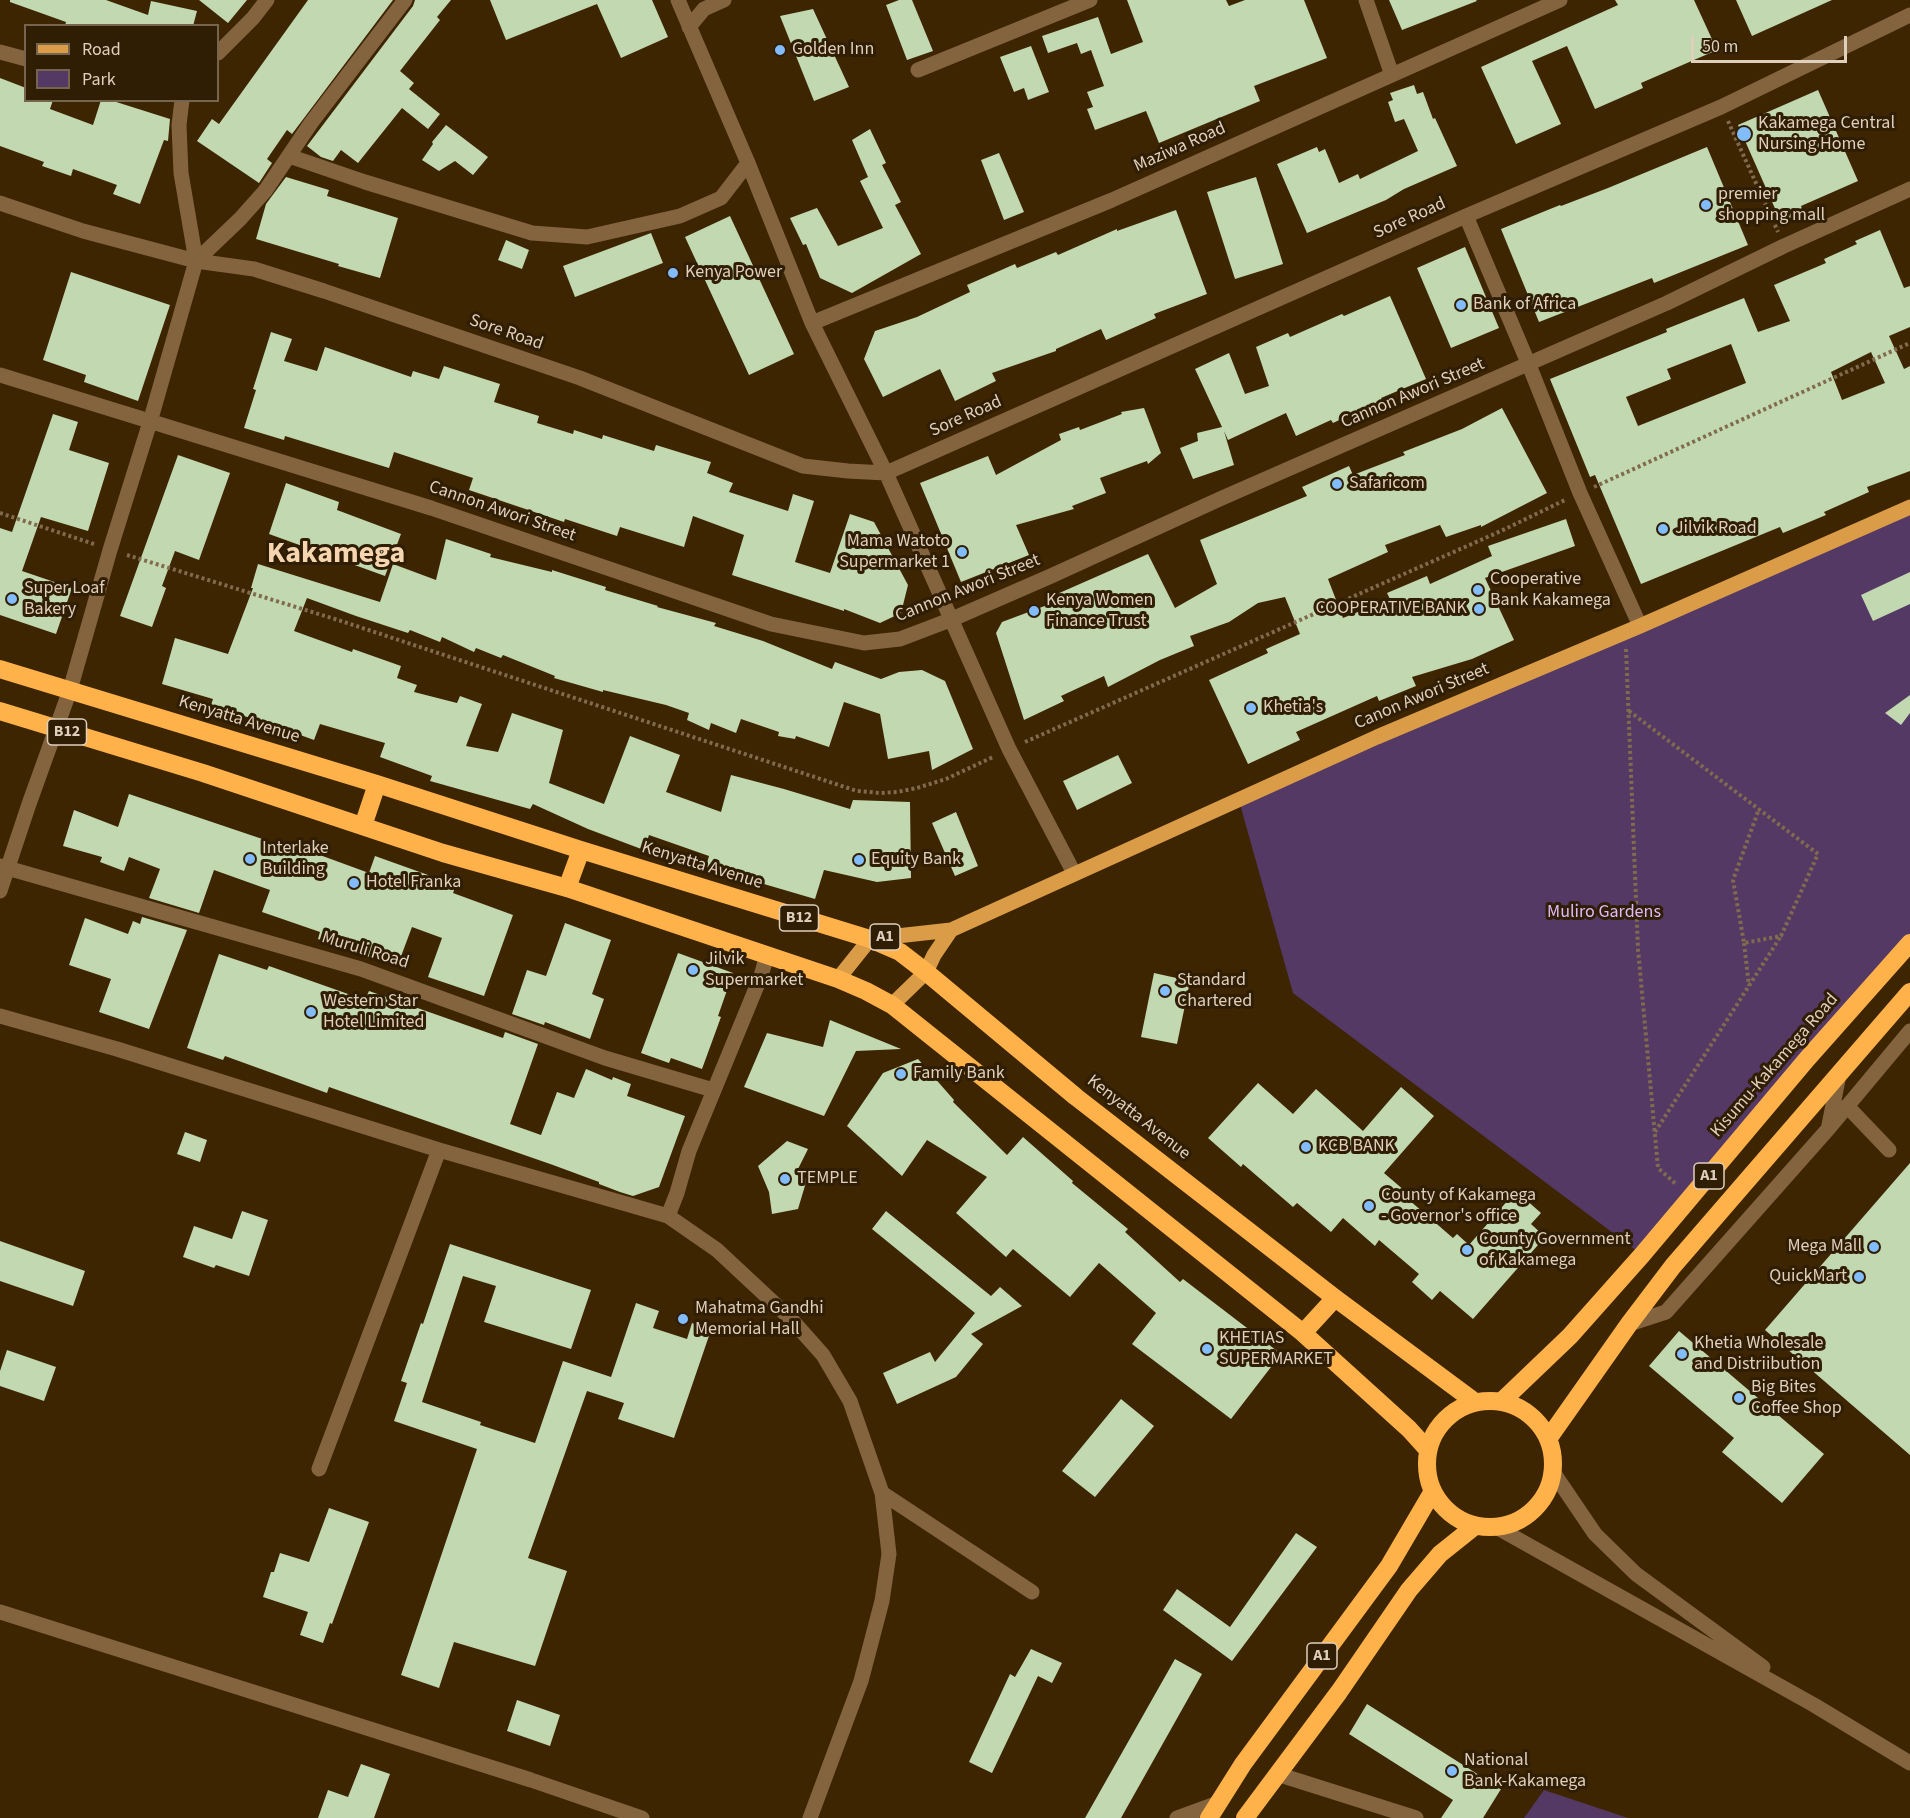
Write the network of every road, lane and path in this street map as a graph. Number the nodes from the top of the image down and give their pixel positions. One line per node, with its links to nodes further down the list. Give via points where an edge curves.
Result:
1 (267, 0): 12 (street)
2 (405, 0): 18 (street)
3 (678, 0): 10 (street)
4 (724, 0): 8 (street)
5 (1089, 0): 14 (street)
6 (1366, 0): 15 (street)
7 (1560, 0): 15 (street, Maziwa Road)
8 (706, 4): 10 (street)
9 (1910, 15): 17 (street, Sore Road)
10 (689, 27): 19 (street)
11 (0, 52): 13 (street)
12 (219, 52)
13 (24, 58)
14 (918, 70)
15 (1392, 75): 25 (street, Maziwa Road, via 1112,200)
16 (182, 102): 24 (street, via 181,173)
17 (1721, 107): 22 (street, Sore Road); 23 (path)
18 (289, 156): 19 (street, via 532,233 587,237 680,216 721,198); 24 (street, via 265,191)
19 (748, 163): 25 (street)
20 (1910, 189): 23 (street, Cannon Awori Street)
21 (0, 203): 24 (street, Sore Road, via 83,231)
22 (1466, 216): 27 (street); 30 (street, Sore Road)
23 (1784, 246): 27 (street, Cannon Awori Street)
24 (196, 261): 29 (street); 30 (street, Sore Road, via 254,269 324,291 580,378 803,466)
25 (812, 323): 30 (street)
26 (1910, 343): 31 (path)
27 (1529, 365): 31 (street); 35 (street, Cannon Awori Street)
28 (0, 375): 29 (street, Cannon Awori Street)
29 (150, 422): 34 (street); 35 (street, Cannon Awori Street, via 431,508 771,624 864,643 900,639)
30 (886, 474): 35 (street)
31 (1580, 493): 36 (street); 42 (path)
32 (1910, 507): 36 (main road, Canon Awori Street)
33 (0, 513): 34 (path)
34 (110, 550): 38 (street); 42 (path, via 338,620 857,790 889,793 917,788 946,779)
35 (950, 620): 42 (street)
36 (1633, 629): 40 (path); 48 (main road, Canon Awori Street, via 1377,737)
37 (0, 669): 38 (highway, Kenyatta Avenue / B12)
38 (70, 690): 41 (street); 43 (highway, Kenyatta Avenue / B12)
39 (0, 711): 41 (highway, B12)
40 (1629, 711): 44 (path); 68 (path, via 1638,949)
41 (56, 729): 45 (highway, B12); 47 (street)
42 (1009, 749): 48 (street)
43 (377, 784): 45 (highway); 46 (highway, Kenyatta Avenue / B12)
44 (1759, 809): 52 (path, via 1818,854); 54 (path, via 1733,880)
45 (363, 826): 49 (highway, B12)
46 (580, 850): 49 (highway); 53 (highway, Kenyatta Avenue / B12)
47 (4, 867): 50 (street); 65 (street, Muruli Road, via 360,969 605,1058)
48 (1074, 873): 51 (main road, Canon Awori Street)
49 (567, 888): 56 (highway, B12)
50 (0, 891)
51 (951, 930): 53 (main road, Canon Awori Street / A1); 57 (main road)
52 (1781, 936): 54 (path); 59 (path)
53 (870, 939): 57 (highway, Kenyatta Avenue / B12, via 900,952); 58 (main road, A1)
54 (1744, 943): 59 (path)
55 (1910, 943): 71 (highway, Kisumu-Kakamega Road / A1)
56 (767, 955): 58 (highway, B12); 65 (street)
57 (926, 972): 61 (main road); 73 (highway, Kenyatta Avenue / B12, via 1076,1097)
58 (838, 979): 61 (highway, B12)
59 (1749, 986): 68 (path)
60 (1910, 992): 64 (highway, A1)
61 (892, 1005): 75 (highway, B12)
62 (0, 1016): 69 (street)
63 (1910, 1031): 66 (street)
64 (1839, 1075): 67 (street); 74 (highway, A1, via 1673,1266)
65 (713, 1090): 72 (street)
66 (1847, 1106): 67 (street); 70 (street)
67 (1828, 1128): 74 (street, via 1666,1312)
68 (1655, 1132): 71 (path, via 1658,1168)
69 (440, 1150): 72 (street); 80 (street)
70 (1889, 1150)
71 (1691, 1197): 77 (highway, Kisumu-Kakamega Road / A1, via 1570,1336)
72 (668, 1216): 83 (street, via 717,1250 791,1319 823,1355 850,1401)
73 (1335, 1298): 75 (highway); 76 (highway, Kenyatta Avenue / B12)
74 (1629, 1324): 78 (highway, A1)
75 (1303, 1333): 79 (highway, B12)
76 (1475, 1402): 77 (highway); 79 (highway, via 1445,1419)
77 (1501, 1402): 78 (highway, via 1530,1414)
78 (1548, 1439): 81 (highway)
79 (1428, 1450): 82 (highway, via 1427,1471)
80 (319, 1469)
81 (1553, 1472): 85 (highway, via 1547,1492 1534,1509 1517,1522); 88 (street, via 1595,1534 1636,1574)
82 (1433, 1491): 84 (highway, via 1443,1507); 91 (highway, A1, via 1389,1566 1243,1764)
83 (882, 1492): 86 (street); 93 (street, via 889,1554 882,1601 861,1682)
84 (1475, 1526): 85 (highway); 90 (highway, A1, via 1440,1554 1409,1590)
85 (1496, 1527): 88 (street)
86 (1032, 1592)
87 (0, 1612): 92 (street)
88 (1814, 1705): 89 (street)
89 (1910, 1763)
90 (1277, 1774): 95 (highway, A1); 96 (street)
91 (1214, 1810): 94 (street)
92 (642, 1818)
93 (810, 1818)
94 (1177, 1818)
95 (1245, 1818)
96 (1416, 1818)

